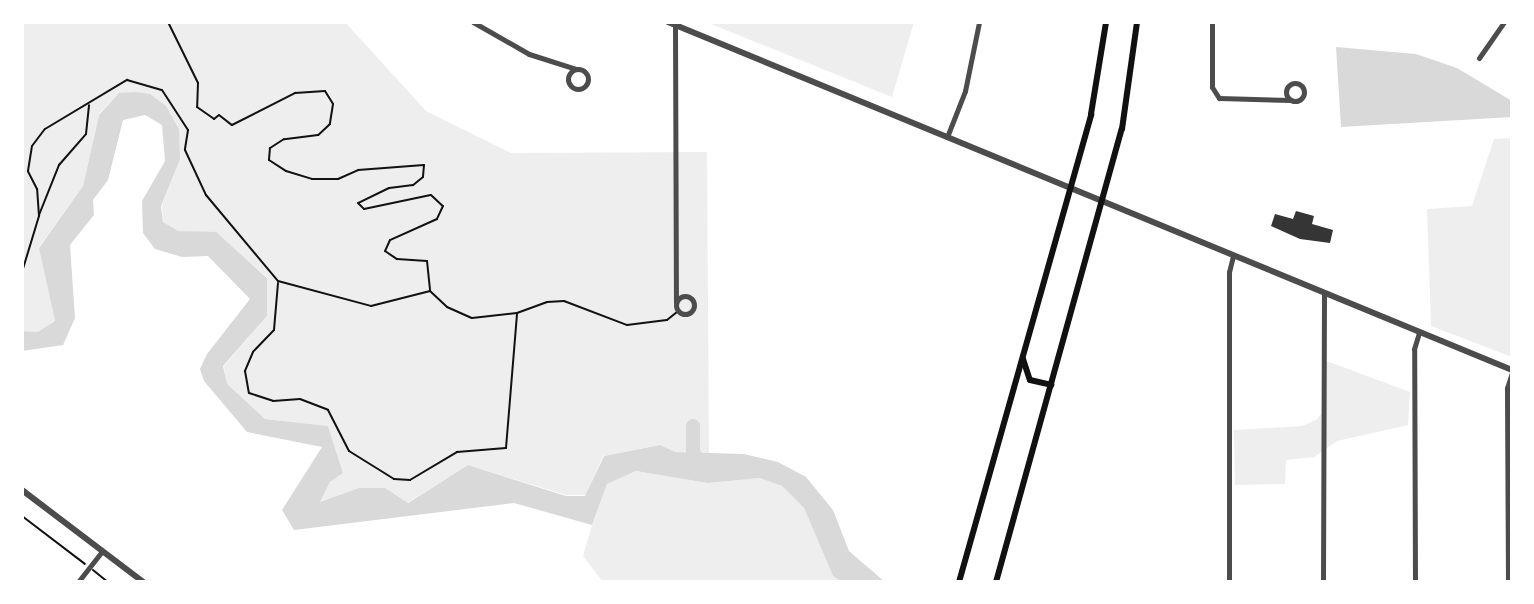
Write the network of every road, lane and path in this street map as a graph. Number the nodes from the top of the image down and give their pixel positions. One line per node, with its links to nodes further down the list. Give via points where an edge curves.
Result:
1 (473, 22): 10 (street, via 529,54)
2 (979, 22): 17 (street, via 965,91)
3 (1106, 22): 18 (main road, via 1095,96)
4 (1137, 22): 19 (main road, via 1127,109)
5 (1212, 22): 14 (street, via 1214,93 1231,102)
6 (1504, 22): 9 (street)
7 (168, 23): 25 (path, via 183,44 198,83 197,107 232,125 295,93 325,91 333,104 330,124 318,135 284,139 270,148 269,160 286,171 338,179 358,170 424,165 423,177 413,185 389,188 358,203 364,209 431,195 443,206 437,219 390,240 385,251 397,259 427,261)
8 (671, 23): 17 (street); 24 (street)
9 (1479, 58)
10 (560, 64): 11 (street); 12 (street)
11 (576, 69): 12 (street); 12 (street, via 587,74 585,86 573,87)
12 (569, 79)
13 (1286, 90): 14 (street); 15 (street); 15 (street, via 1293,83 1303,87 1302,98)
14 (1281, 98): 15 (street)
15 (1291, 100)
16 (89, 103): 20 (path, via 86,134 59,165); 20 (path, via 45,129 32,146 28,171 37,189); 23 (path, via 120,79 162,90 188,130 189,161 206,195)
17 (947, 137): 18 (street)
18 (1070, 187): 19 (street); 32 (main road)
19 (1103, 201): 21 (street); 34 (main road)
20 (39, 216): 22 (path)
21 (1233, 256): 27 (street); 45 (street)
22 (22, 272)
23 (278, 281): 25 (path, via 371,306); 30 (path, via 274,330 253,352 245,371 249,393 273,401 300,399 328,410 349,451 394,479 410,480 457,452 506,448)
24 (675, 288): 26 (street); 28 (street)
25 (430, 291): 30 (path, via 447,307 472,318)
26 (685, 295): 28 (street); 29 (street, via 693,300 694,309)
27 (1324, 295): 31 (street); 46 (street)
28 (676, 302): 29 (street)
29 (678, 311): 30 (path, via 667,320 627,325 564,301)
30 (517, 313)
31 (1419, 333): 33 (street); 47 (street, via 1414,349)
32 (1023, 355): 34 (main road, via 1030,380); 43 (main road)
33 (1512, 372): 48 (street, via 1507,388)
34 (1051, 385): 44 (main road)
35 (22, 490): 37 (street)
36 (22, 516): 38 (path)
37 (102, 551): 40 (street); 42 (street)
38 (85, 564)
39 (93, 571): 41 (path)
40 (78, 582)
41 (108, 582)
42 (143, 582)
43 (959, 582)
44 (996, 582)
45 (1229, 582)
46 (1323, 582)
47 (1415, 582)
48 (1508, 582)

